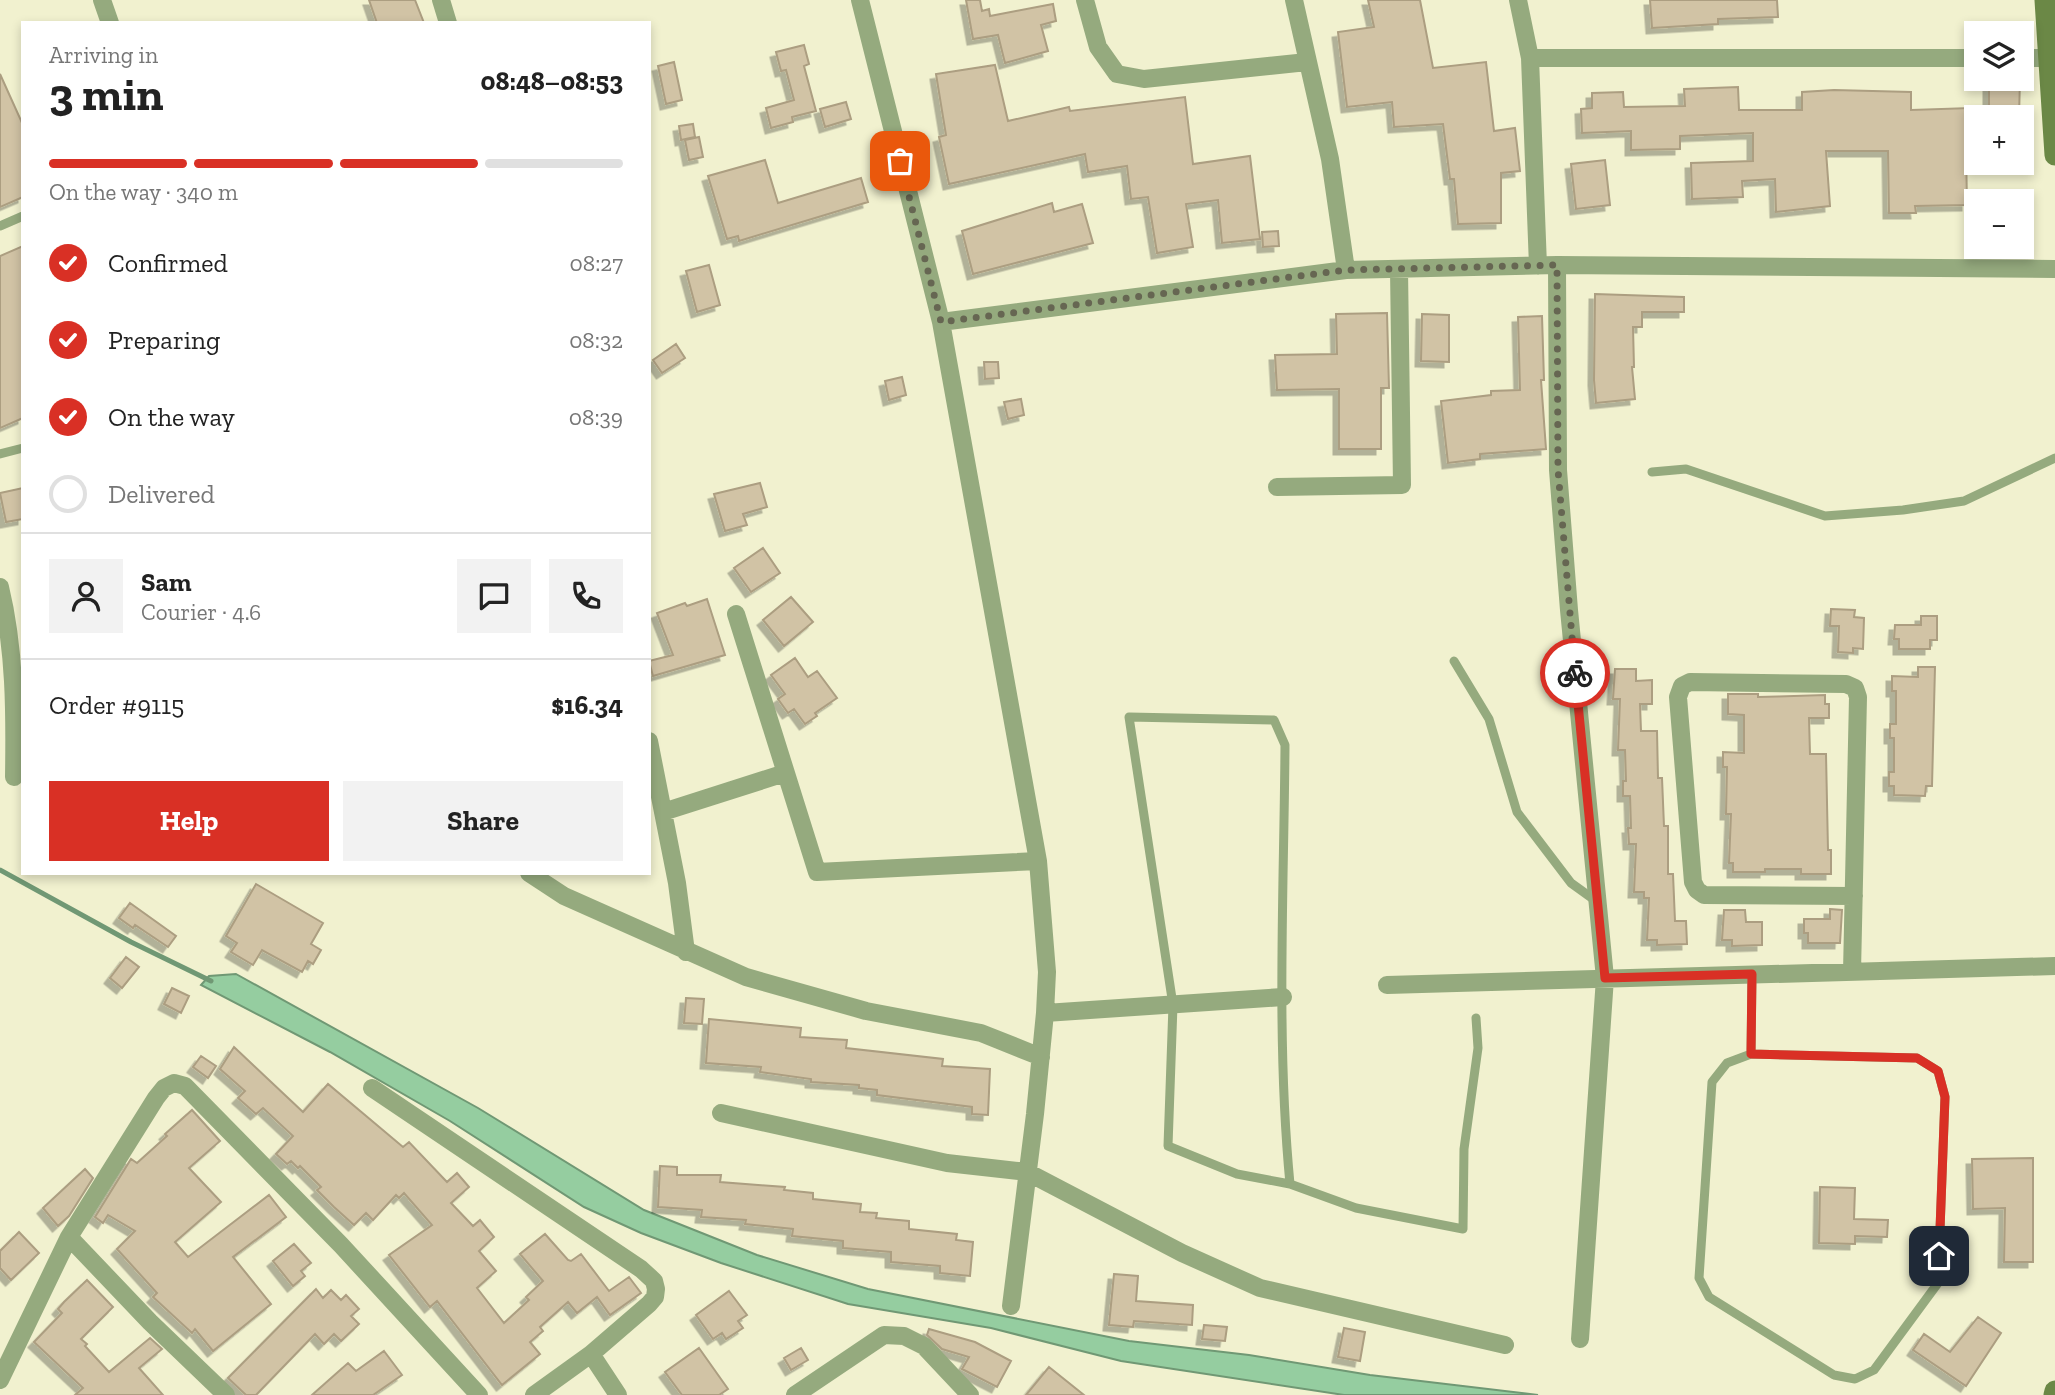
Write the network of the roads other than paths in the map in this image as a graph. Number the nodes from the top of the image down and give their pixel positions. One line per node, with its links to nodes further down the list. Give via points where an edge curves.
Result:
1 (102, 0): 8 (street)
2 (441, 0): 9 (street)
3 (860, 0): 23 (street)
4 (1085, 0): 14 (street, via 1098,47 1117,74 1143,79)
5 (1294, 0): 14 (street)
6 (1518, 0): 10 (street)
7 (2045, 0): 13 (street)
8 (109, 21)
9 (447, 21)
10 (1530, 58): 11 (street); 19 (street)
11 (1964, 58)
12 (2034, 58): 13 (street)
13 (2050, 58): 15 (street)
14 (1307, 62): 22 (street, via 1330,159)
15 (2055, 155)
16 (21, 217): 17 (lane)
17 (0, 226)
18 (1557, 265): 19 (street); 21 (street); 39 (street, via 1558,470)
19 (1538, 266): 20 (street)
20 (1399, 269): 22 (street); 28 (street, via 1402,485)
21 (2055, 269)
22 (1346, 270): 23 (street)
23 (941, 322): 36 (street)
24 (21, 448): 25 (lane)
25 (0, 454)
26 (2055, 458): 27 (lane, via 1964,501 1825,516 1686,470)
27 (1652, 472)
28 (1277, 488)
29 (0, 587): 34 (street, via 15,700)
30 (736, 614): 33 (street)
31 (1454, 661): 39 (lane, via 1489,719 1517,812 1571,883)
32 (651, 751): 35 (street)
33 (785, 773): 35 (street); 36 (street, via 817,873)
34 (14, 777)
35 (663, 812): 40 (street)
36 (1038, 861): 48 (street, via 1047,972)
37 (532, 875): 40 (street, via 564,896)
38 (1854, 896): 38 (street, via 1855,688 1846,684 1690,682 1682,686 1678,697 1697,890 1704,895); 42 (street)
39 (1596, 901): 44 (street)
40 (686, 952): 51 (street, via 746,978 866,1011 981,1033)
41 (2055, 966): 42 (street)
42 (1852, 972): 43 (street)
43 (1752, 974): 44 (street); 50 (lane)
44 (1605, 978): 45 (street); 58 (street)
45 (1387, 985)
46 (1283, 997): 47 (street); 47 (lane, via 1285,745 1274,720 1129,717); 55 (lane, via 1284,1126)
47 (1173, 1005): 48 (street); 55 (lane, via 1168,1146 1237,1174)
48 (1045, 1013): 51 (street)
49 (1476, 1018): 55 (lane, via 1478,1048 1464,1149 1463,1228 1356,1208)
50 (1751, 1054): 50 (lane, via 1727,1063 1712,1082 1699,1279 1709,1297 1834,1375 1855,1379 1874,1370 1938,1283 1945,1097 1938,1071 1917,1058)
51 (1041, 1057): 54 (street)
52 (372, 1088): 60 (street, via 591,1234 654,1282 655,1297 649,1304)
53 (721, 1113): 54 (street, via 947,1163)
54 (1027, 1172): 57 (street); 59 (street, via 1260,1288)
55 (1290, 1184)
56 (69, 1237): 61 (street); 62 (street); 63 (street, via 156,1098 174,1083 185,1086)
57 (1011, 1306)
58 (1580, 1339)
59 (1505, 1345)
60 (591, 1354): 64 (street); 65 (street)
61 (0, 1380)
62 (226, 1395)
63 (479, 1395)
64 (534, 1395)
65 (618, 1395)
66 (795, 1395): 67 (street, via 884,1335 904,1336 924,1346)
67 (970, 1395)

